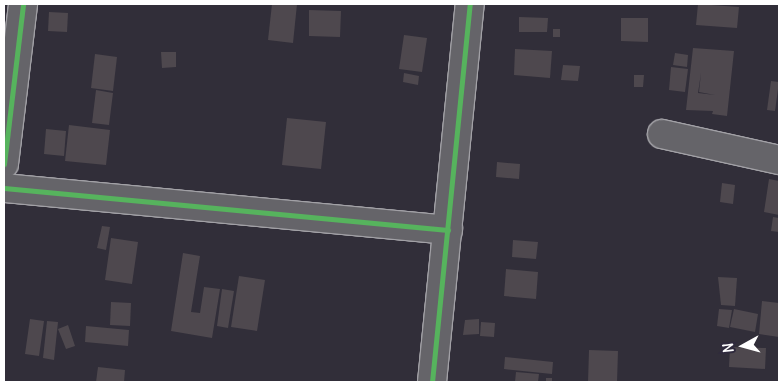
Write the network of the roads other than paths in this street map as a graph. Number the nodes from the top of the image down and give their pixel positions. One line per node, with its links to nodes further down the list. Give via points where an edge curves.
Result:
1 (23, 4): 5 (street)
2 (470, 4): 7 (street)
3 (662, 134): 4 (street)
4 (779, 160)
5 (4, 164)
6 (4, 188): 7 (street)
7 (448, 230): 8 (street)
8 (432, 382)

